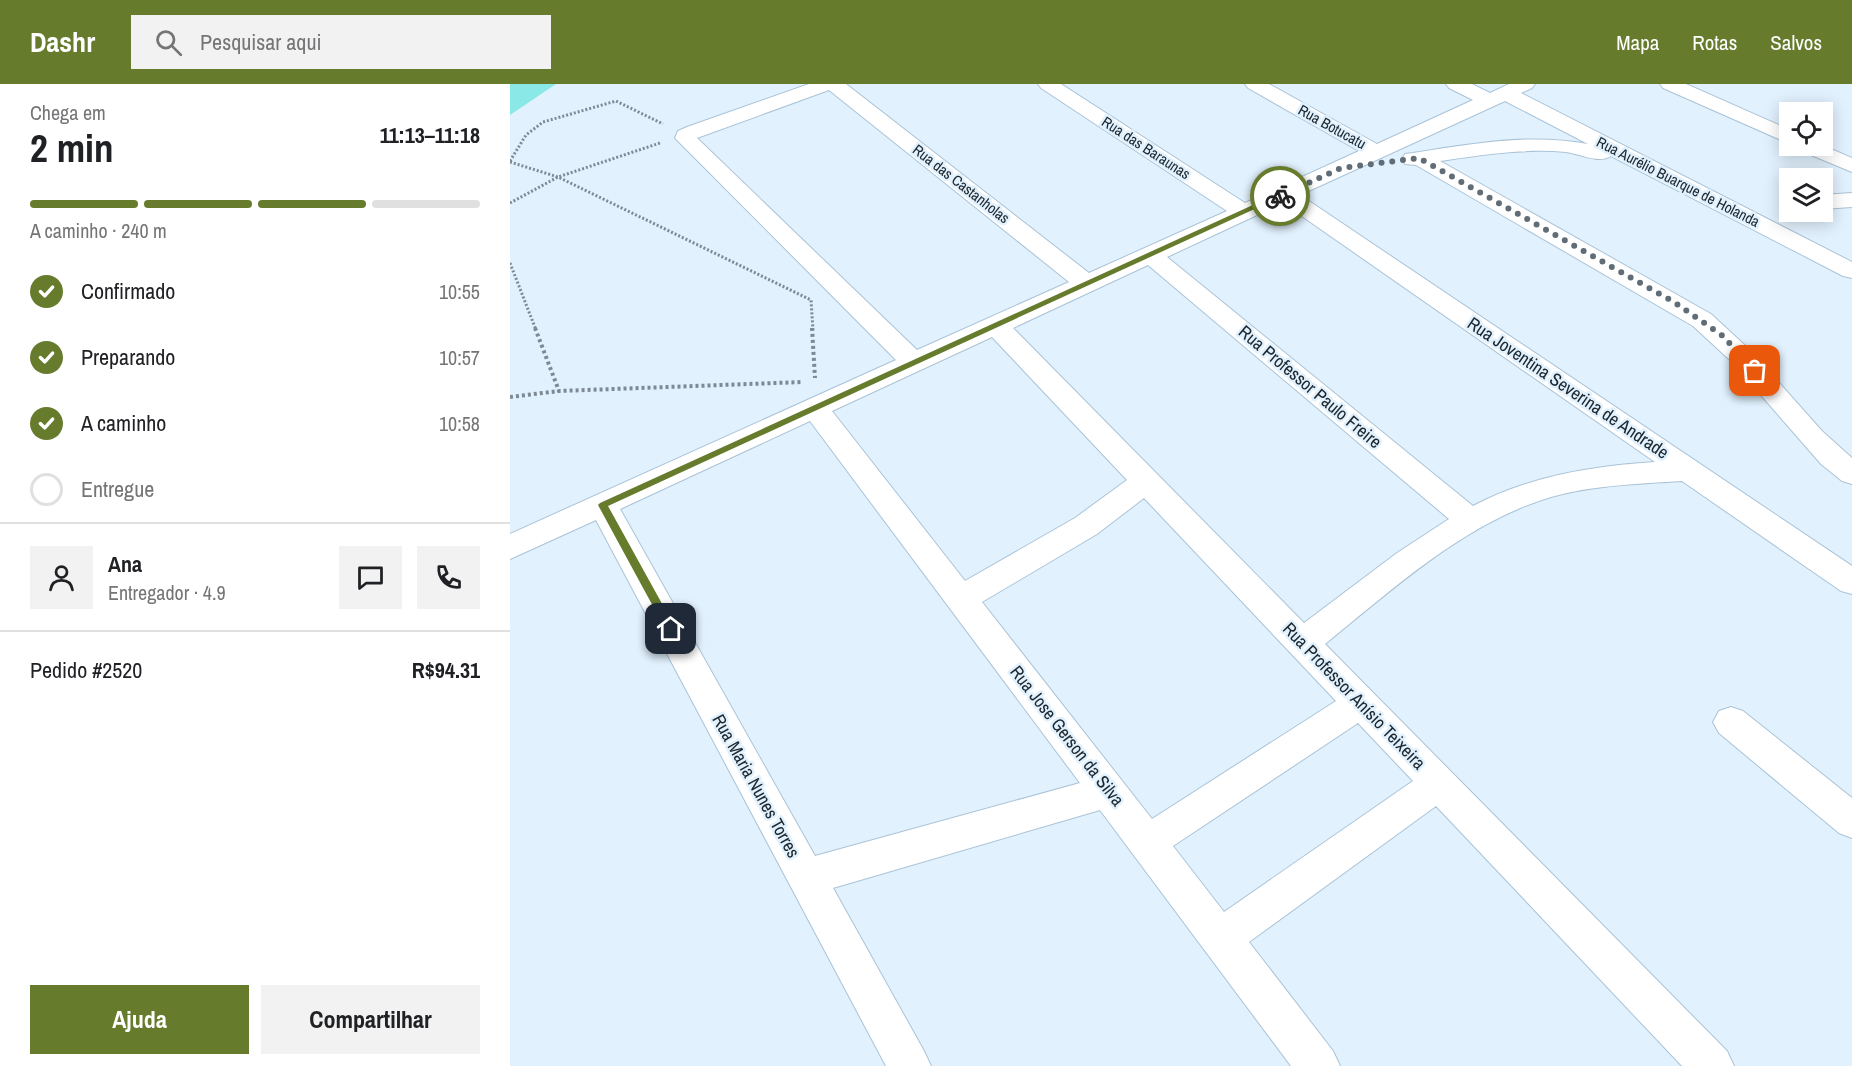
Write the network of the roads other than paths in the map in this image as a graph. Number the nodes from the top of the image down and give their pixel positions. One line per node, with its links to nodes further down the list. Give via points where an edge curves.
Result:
1 (828, 84): 25 (street, via 690,133 686,141)
2 (834, 84): 23 (street, Rua das Castanholas)
3 (1048, 84): 18 (street, Rua das Baraunas)
4 (1256, 84): 9 (street, Rua Botucatu)
5 (1456, 84): 7 (street, Rua Aurélio Buarque de Holanda)
6 (1670, 84): 8 (street)
7 (1506, 92): 9 (street); 11 (street, Rua Aurélio Buarque de Holanda)
8 (1779, 133)
9 (1376, 152): 14 (street)
10 (1829, 156): 13 (street)
11 (1629, 157): 12 (street, via 1537,144); 20 (street, Rua Aurélio Buarque de Holanda)
12 (1419, 158): 14 (street); 28 (street, via 1702,320 1741,353 1796,422)
13 (1852, 166)
14 (1341, 168): 15 (street)
15 (1284, 194): 18 (street); 27 (street, Rua Joventina Severina de Andrade)
16 (1852, 200): 17 (street)
17 (1833, 201)
18 (1243, 212): 21 (street)
19 (1779, 217): 20 (street)
20 (1762, 225): 22 (street, Rua Aurélio Buarque de Holanda)
21 (1150, 255): 23 (street); 31 (street, Rua Professor Paulo Freire)
22 (1852, 271)
23 (1087, 284): 24 (street)
24 (996, 326): 25 (street); 29 (street, Rua Professor Anísio Teixeira)
25 (915, 363): 26 (street)
26 (811, 391): 30 (street); 34 (street, Rua Jose Gerson da Silva)
27 (1689, 470): 31 (street, via 1579,480 1524,495); 33 (street, Rua Joventina Severina de Andrade)
28 (1852, 474)
29 (1146, 481): 34 (street, via 1086,526); 35 (street, Rua Professor Anísio Teixeira)
30 (603, 505): 32 (street); 42 (street, Rua Maria Nunes Torres)
31 (1469, 519): 35 (street)
32 (510, 547)
33 (1852, 582)
34 (961, 598): 39 (street, Rua Jose Gerson da Silva)
35 (1303, 642): 36 (street, Rua Professor Anísio Teixeira)
36 (1361, 703): 38 (street, Rua Professor Anísio Teixeira); 41 (street)
37 (1731, 722): 40 (street)
38 (1438, 784): 43 (street); 46 (street, Rua Professor Anísio Teixeira)
39 (1110, 791): 41 (street, Rua Jose Gerson da Silva); 42 (street)
40 (1852, 821)
41 (1148, 842): 43 (street, Rua Jose Gerson da Silva)
42 (806, 877): 44 (street, Rua Maria Nunes Torres)
43 (1221, 938): 45 (street, Rua Jose Gerson da Silva)
44 (909, 1066)
45 (1318, 1066)
46 (1712, 1066)

